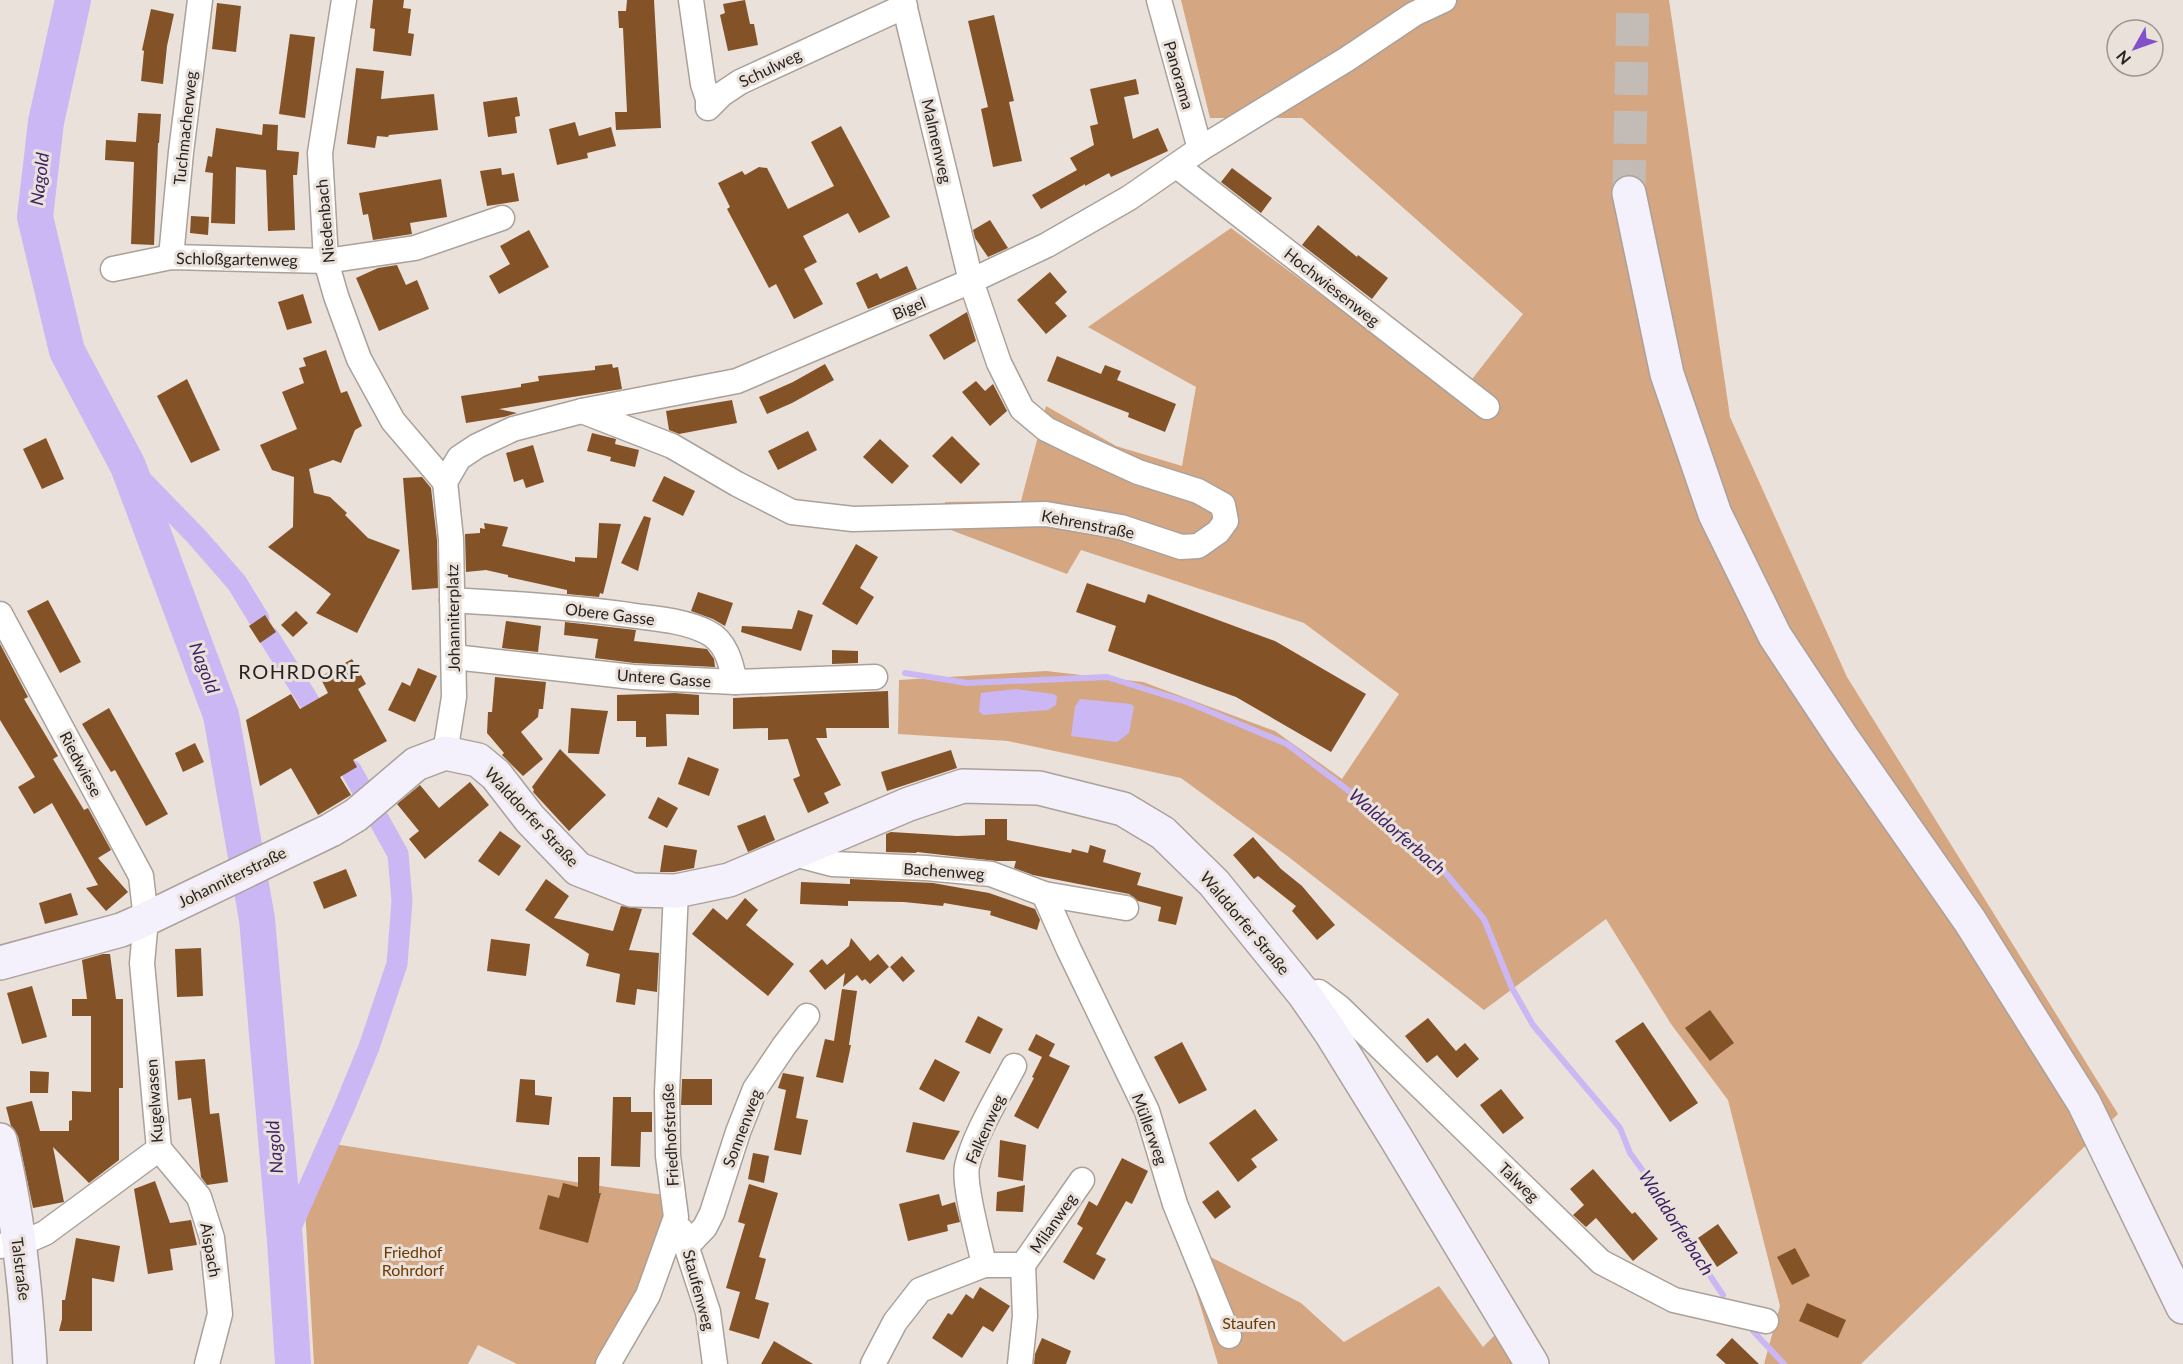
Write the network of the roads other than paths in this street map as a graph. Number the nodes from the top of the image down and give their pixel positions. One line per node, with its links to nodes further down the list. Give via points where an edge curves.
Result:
1 (200, 0): 11 (street, Tuchmacherweg)
2 (344, 0): 12 (street, Niedenbach, via 320,153)
3 (691, 0): 6 (street, Schulweg, via 708,108 740,81)
4 (1159, 0): 7 (street, Panorama)
5 (1444, 0): 7 (street, Bigel, via 1414,14)
6 (904, 3): 14 (street, Malmenweg)
7 (1200, 149): 8 (street, Bigel)
8 (1177, 166): 14 (street, Bigel, via 1047,245); 15 (street, Hochwiesenweg)
9 (1629, 193): 41 (street, via 1667,374 1715,514 1776,636 1970,921 2084,1103)
10 (502, 218): 12 (street, via 415,248)
11 (171, 257): 12 (street, Schloßgartenweg); 13 (street, Schloßgartenweg)
12 (326, 261): 17 (street, Niedenbach, via 359,359 393,421)
13 (113, 269)
14 (971, 282): 16 (street, Bigel, via 737,381); 16 (street, Kehrenstraße, via 999,363 1022,409 1046,429 1077,444 1138,472 1198,491 1223,505 1226,521 1218,532 1198,546 1181,547 1121,527 1046,514 853,519 792,512 672,446)
15 (1487, 407)
16 (582, 411): 17 (street, Bigel, via 513,429 477,446 459,458)
17 (445, 482): 18 (street, Johanniterplatz)
18 (452, 600): 20 (street, Johanniterplatz); 22 (street, Obere Gasse, via 611,612 678,622 709,633 725,648)
19 (0, 614): 28 (street, Riedwiese, via 141,876)
20 (454, 657): 22 (street, Untere Gasse, via 633,677); 23 (street, Johanniterplatz, via 454,697)
21 (875, 677): 22 (street, Untere Gasse)
22 (735, 682)
23 (445, 753): 25 (street, Walddorfer Straße, via 478,760 496,775 530,819 578,869 632,890); 28 (street, Johanniterstraße, via 416,764 356,815 331,830)
24 (794, 854): 25 (street, Walddorfer Straße, via 729,880); 26 (street, Bachenweg, via 831,864 991,874); 30 (street, Walddorfer Straße, via 909,804 963,786 1038,788 1123,809 1163,833 1214,883)
25 (676, 891): 36 (street, Friedhofstraße, via 667,1092 668,1156)
26 (1044, 894): 27 (street, Bachenweg); 43 (street, Müllerweg, via 1147,1111 1175,1204)
27 (1126, 908)
28 (146, 919): 29 (street, Johanniterstraße, via 121,930); 34 (street, Kugelwasen, via 142,963)
29 (0, 963)
30 (1304, 994): 42 (street, Talweg, via 1319,992 1339,1007 1601,1262 1674,1300); 50 (street, Walddorfer Straße)
31 (807, 1016): 38 (street, Sonnenweg, via 755,1089 712,1213)
32 (1014, 1066): 39 (street, Falkenweg, via 966,1168)
33 (0, 1140): 37 (street, Talstraße, via 13,1203)
34 (159, 1149): 37 (street, Kugelwasen, via 45,1233); 45 (street, Aispach, via 199,1197 212,1238 220,1314)
35 (1082, 1180): 40 (street, Milanweg)
36 (676, 1217): 38 (street, Staufenweg); 46 (street, Friedhofstraße, via 648,1295)
37 (9, 1244): 44 (street, Talstraße, via 27,1318)
38 (688, 1245): 47 (street, Staufenweg, via 708,1312)
39 (984, 1265): 40 (street); 48 (street, via 921,1290 895,1322)
40 (1023, 1265): 49 (street, via 1025,1317)
41 (2183, 1307)
42 (1766, 1321)
43 (1229, 1336)
44 (30, 1364)
45 (207, 1364)
46 (608, 1364)
47 (715, 1364)
48 (873, 1364)
49 (1020, 1364)
50 (1532, 1364)

